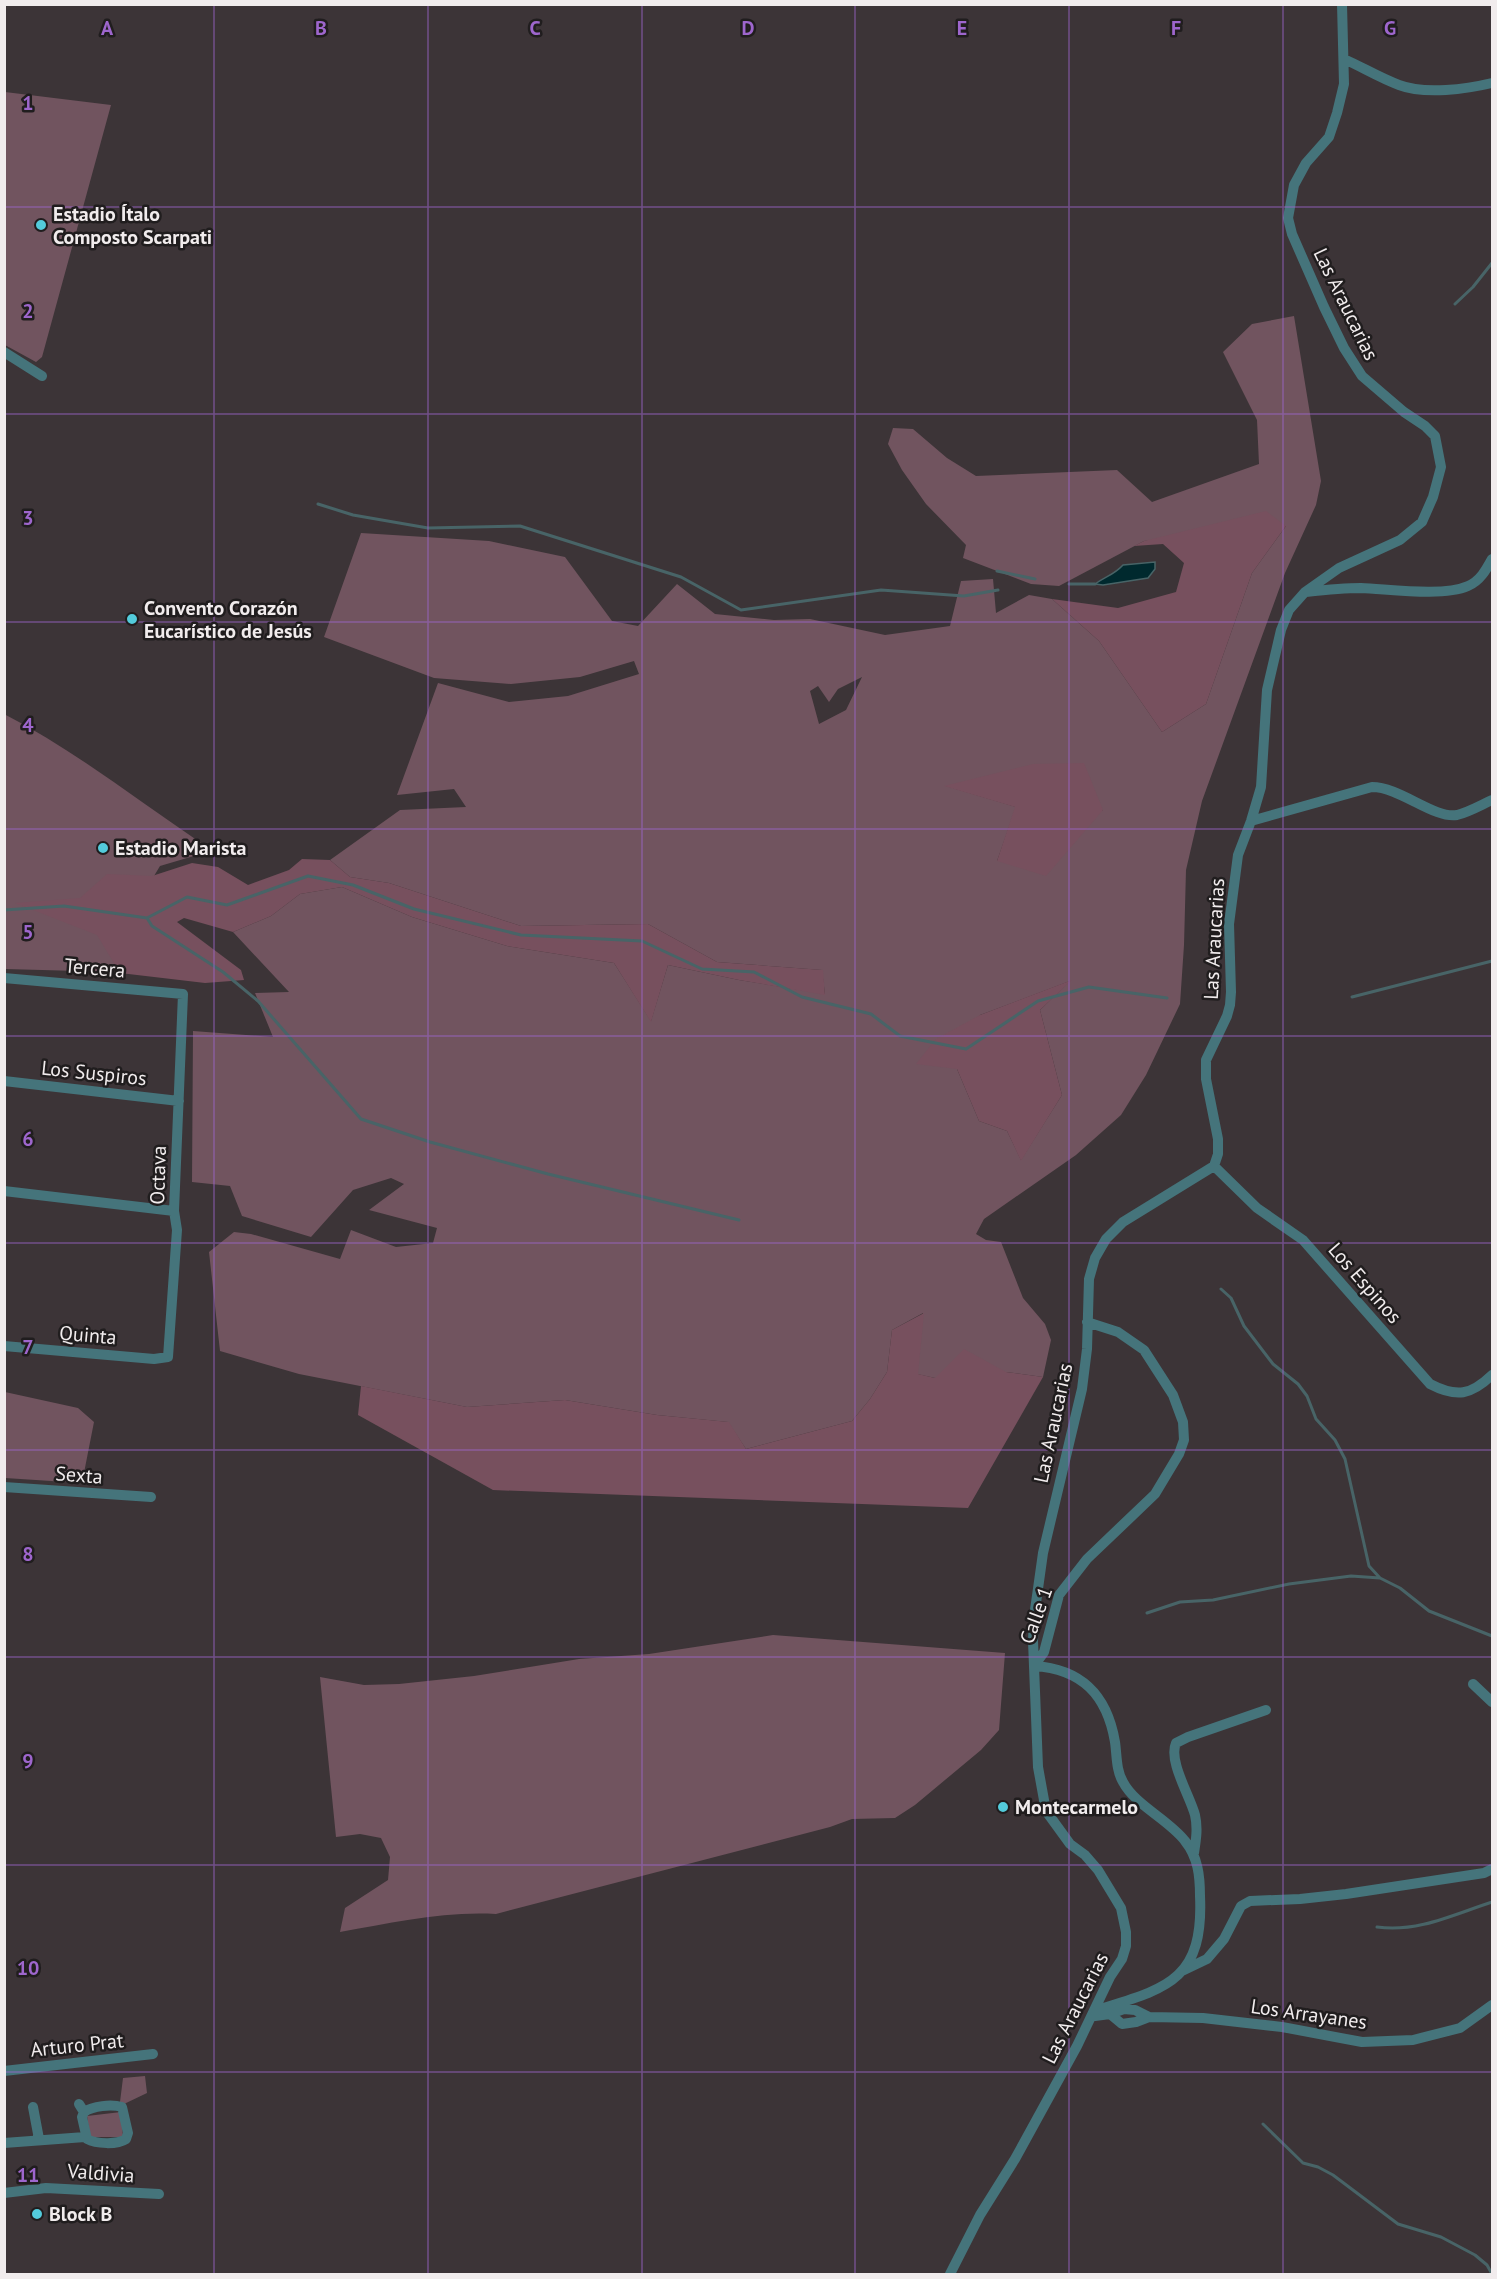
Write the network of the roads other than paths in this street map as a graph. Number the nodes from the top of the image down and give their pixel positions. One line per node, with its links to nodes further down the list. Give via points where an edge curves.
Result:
1 (1342, 4): 2 (street, Las Araucarias)
2 (1344, 58): 3 (street, via 1401,86 1435,90); 7 (street, Las Araucarias, via 1344,84 1329,137 1306,163 1294,185 1288,218 1344,348 1362,376 1435,436 1440,467 1434,497 1422,522 1400,540 1339,568)
3 (1492, 83)
4 (4, 352): 5 (street)
5 (42, 376)
6 (1492, 559): 7 (street, via 1480,578 1453,590 1359,588)
7 (1305, 592): 9 (street, Las Araucarias, via 1288,610 1272,666 1267,690 1262,787)
8 (1492, 800): 9 (street, via 1456,815 1388,788 1372,787)
9 (1251, 821): 14 (street, Las Araucarias, via 1238,855 1229,924 1230,1005 1206,1060 1218,1139)
10 (4, 978): 11 (street, Tercera)
11 (183, 994): 13 (street, Octava)
12 (4, 1081): 13 (street, Los Suspiros)
13 (178, 1101): 16 (street, Octava)
14 (1214, 1166): 17 (street, Las Araucarias, via 1123,1222 1106,1239 1089,1279); 20 (street, Los Espinos, via 1257,1208 1303,1240 1430,1384 1458,1394)
15 (4, 1191): 16 (street)
16 (174, 1211): 19 (street, Octava, via 177,1230)
17 (1087, 1322): 23 (street, Las Araucarias, via 1082,1389 1043,1553 1034,1617); 23 (street, Calle 1, via 1118,1332 1144,1350 1173,1395 1183,1422 1184,1440 1155,1494 1087,1559 1059,1595 1044,1652)
18 (4, 1346): 19 (street, Quinta)
19 (168, 1357)
20 (1492, 1375)
21 (4, 1487): 22 (street, Sexta)
22 (151, 1497)
23 (1034, 1666): 27 (street, Calle 1, via 1055,1667 1075,1675 1101,1701 1109,1717 1123,1783); 31 (street, Las Araucarias, via 1038,1767 1046,1811 1070,1844 1098,1870 1121,1908 1126,1932 1122,1959)
24 (1473, 1684): 25 (street)
25 (1492, 1702)
26 (1266, 1710): 27 (street, via 1176,1743 1174,1756 1196,1817)
27 (1194, 1853): 29 (street, via 1199,1875 1200,1930)
28 (1492, 1869): 29 (street, via 1346,1894 1250,1901 1241,1906 1224,1939 1207,1959)
29 (1184, 1970): 31 (street, via 1167,1986)
30 (1492, 2005): 31 (street, Los Arrayanes, via 1460,2028 1413,2040 1362,2042 1282,2027 1203,2018 1149,2017 1135,2010)
31 (1093, 2013): 40 (street, Las Araucarias)
32 (153, 2055): 33 (street, Arturo Prat)
33 (4, 2071)
34 (33, 2107): 36 (street)
35 (86, 2137): 35 (street, via 82,2108 122,2107 126,2139 93,2142); 36 (street)
36 (39, 2139): 37 (street)
37 (4, 2143)
38 (4, 2193): 39 (street, Valdivia, via 58,2188)
39 (159, 2194)
40 (950, 2274)

